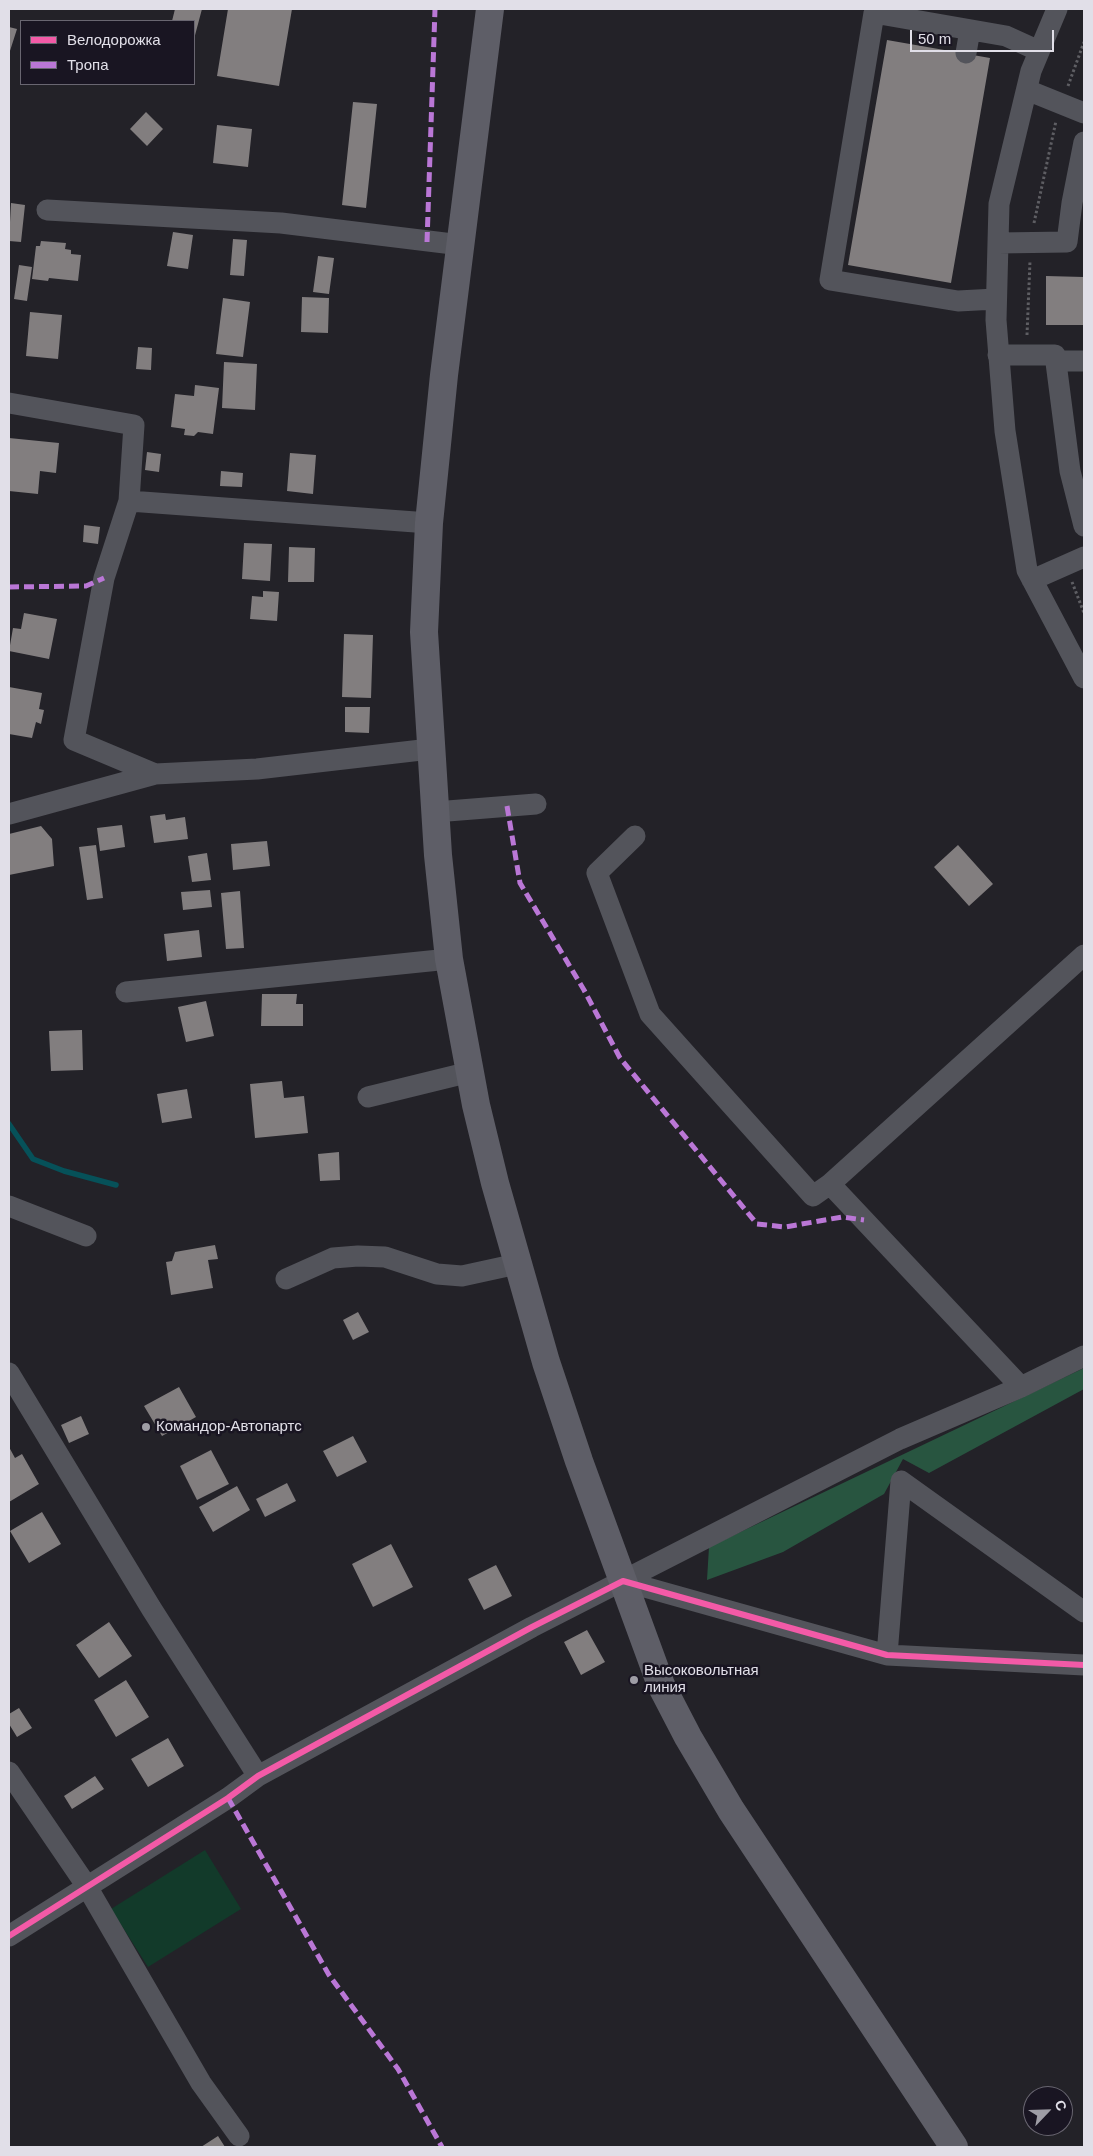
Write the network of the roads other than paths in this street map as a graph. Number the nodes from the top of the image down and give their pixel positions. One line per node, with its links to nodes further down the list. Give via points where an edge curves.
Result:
1 (490, 9): 12 (main road)
2 (1058, 9): 4 (street)
3 (970, 30): 4 (street, via 1006,36); 5 (street); 13 (street, via 874,14 830,280 958,301)
4 (1040, 51): 6 (street)
5 (966, 53)
6 (1026, 90): 7 (street); 11 (street, via 999,204)
7 (1084, 113)
8 (1084, 142): 10 (street, via 1072,203)
9 (47, 210): 12 (street, via 281,223)
10 (1076, 239): 11 (street, via 1067,242)
11 (998, 243): 13 (street)
12 (461, 245): 19 (main road)
13 (996, 299): 14 (street)
14 (998, 355): 15 (street, via 1055,355); 22 (street, via 1005,431 1027,570)
15 (1056, 361): 16 (street); 20 (street, via 1070,470)
16 (1084, 361)
17 (9, 403): 18 (street, via 134,425)
18 (129, 501): 19 (street); 25 (street, via 104,578 74,740)
19 (430, 523): 24 (main road, via 424,632)
20 (1084, 526)
21 (1084, 557): 22 (street)
22 (1032, 580): 23 (street)
23 (1084, 678)
24 (430, 749): 25 (street, via 257,768); 27 (main road)
25 (155, 774): 28 (street)
26 (536, 804): 27 (street)
27 (435, 812): 31 (main road)
28 (9, 814)
29 (635, 836): 35 (street, via 597,873 650,1014 813,1196)
30 (1084, 955): 35 (street)
31 (449, 959): 32 (street); 33 (main road)
32 (126, 992)
33 (470, 1072): 34 (street); 38 (main road)
34 (368, 1097)
35 (830, 1184): 42 (street)
36 (9, 1206): 37 (street)
37 (86, 1236)
38 (517, 1264): 39 (street, via 462,1276 437,1274 385,1258 358,1256 333,1258); 43 (main road, via 546,1362)
39 (286, 1279)
40 (1084, 1356): 42 (street)
41 (9, 1373): 48 (street, via 151,1608)
42 (1021, 1387): 43 (street, via 900,1439)
43 (623, 1581): 45 (street); 48 (street); 52 (main road, via 661,1684 708,1771)
44 (1084, 1612): 45 (street, via 901,1481)
45 (887, 1655): 46 (street)
46 (1084, 1665)
47 (9, 1772): 49 (street)
48 (258, 1776): 49 (street, via 228,1798)
49 (86, 1885): 50 (street); 51 (street, via 201,2083)
50 (9, 1936)
51 (239, 2136)
52 (954, 2147)

